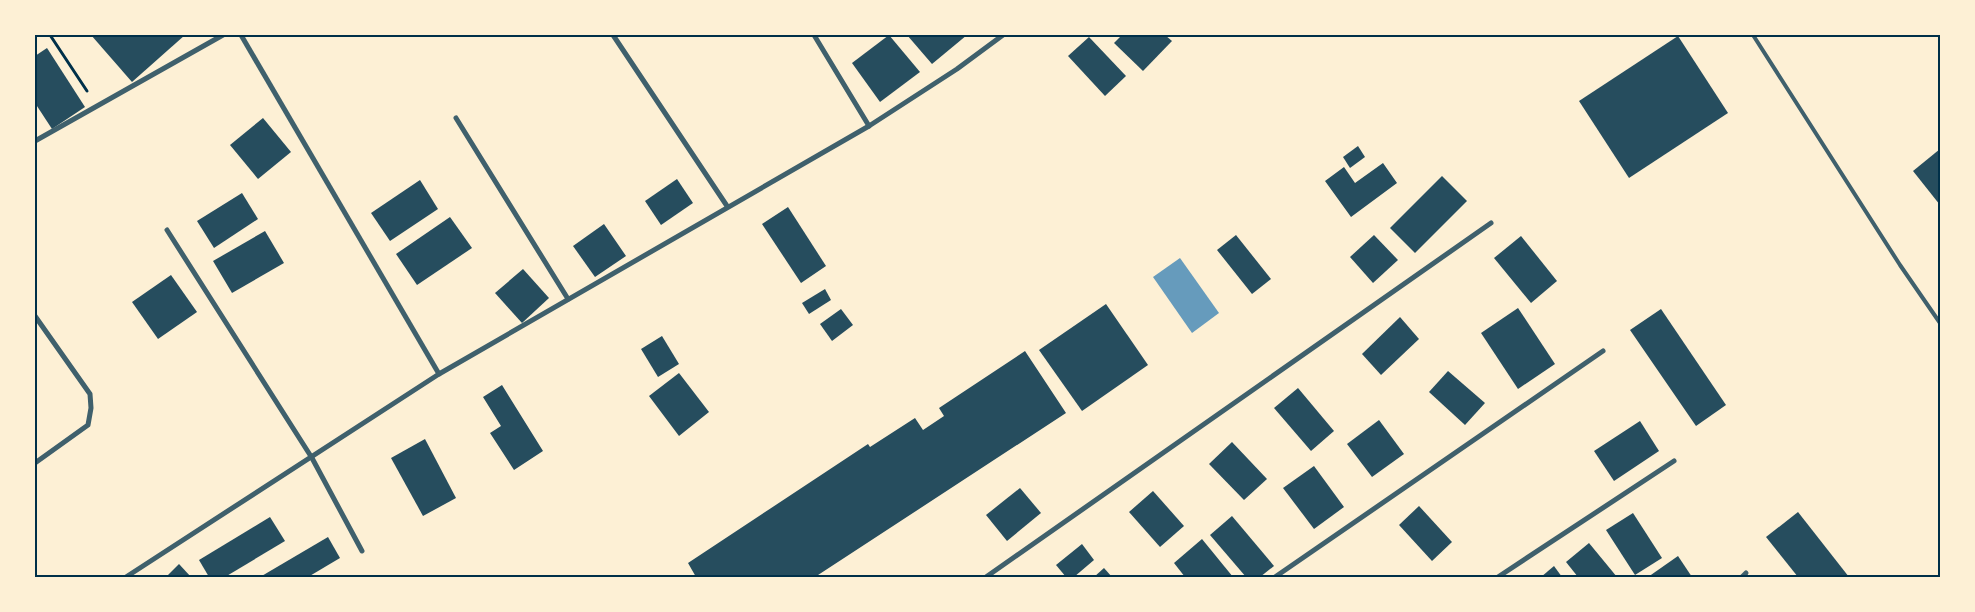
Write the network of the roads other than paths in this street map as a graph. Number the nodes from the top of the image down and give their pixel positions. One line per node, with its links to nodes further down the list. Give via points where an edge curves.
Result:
1 (223, 35): 9 (street)
2 (242, 35): 17 (street)
3 (613, 35): 10 (street)
4 (814, 35): 8 (street)
5 (1003, 35): 8 (street)
6 (1753, 35): 15 (lane)
7 (456, 118): 13 (street)
8 (869, 126): 10 (street)
9 (35, 142)
10 (727, 206): 13 (street)
11 (1491, 223): 24 (street)
12 (167, 230): 18 (street)
13 (568, 299): 17 (street)
14 (35, 316): 20 (street, via 90,394 91,408 88,425)
15 (1940, 323)
16 (1603, 351): 25 (street)
17 (439, 374): 18 (street)
18 (312, 458): 21 (street); 23 (street)
19 (1674, 462): 26 (street)
20 (35, 463)
21 (362, 551)
22 (1746, 573): 27 (street)
23 (126, 577)
24 (986, 577)
25 (1275, 577)
26 (1498, 577)
27 (1742, 577)

